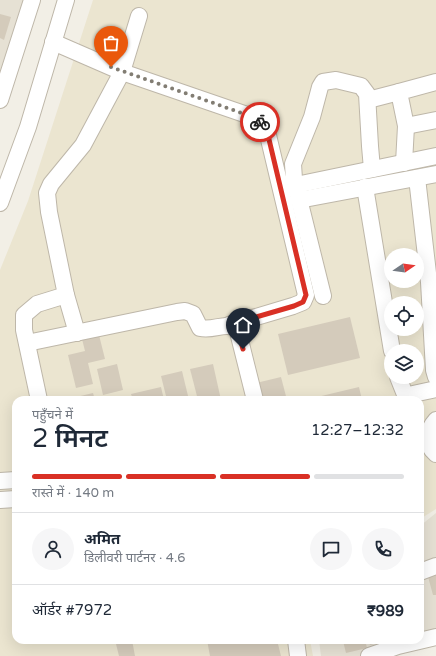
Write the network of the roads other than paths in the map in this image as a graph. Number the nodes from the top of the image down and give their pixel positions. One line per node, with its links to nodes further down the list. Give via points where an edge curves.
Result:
1 (32, 0): 8 (street)
2 (66, 0): 4 (street)
3 (139, 16): 5 (street)
4 (53, 42): 5 (street); 19 (street, via 28,127)
5 (122, 72): 20 (street, via 83,145 51,184 47,193); 22 (street, via 253,117 262,122 267,131 306,295 303,302 294,306)
6 (436, 82): 7 (street)
7 (399, 92): 9 (street); 11 (street)
8 (0, 100)
9 (368, 100): 14 (street); 18 (street, via 361,86 336,80 323,82 293,164)
10 (436, 120): 11 (street)
11 (406, 126): 13 (street)
12 (436, 156): 13 (street)
13 (404, 163): 14 (street)
14 (372, 169): 18 (street)
15 (436, 174): 16 (street)
16 (417, 178): 17 (street); 26 (street, via 429,282)
17 (365, 187): 18 (street); 25 (street)
18 (298, 192): 21 (street)
19 (0, 202)
20 (66, 295): 23 (street); 24 (street, via 37,304 24,315)
21 (323, 296)
22 (229, 325): 23 (street, via 208,330 200,328 193,314 185,311); 30 (street, via 237,328)
23 (77, 333): 24 (street)
24 (27, 343): 29 (street)
25 (391, 344)
26 (436, 377)
27 (401, 384): 31 (street)
28 (436, 389): 32 (street)
29 (38, 396)
30 (254, 396)
31 (405, 396)
32 (409, 396)
33 (436, 420): 34 (street, via 428,432 428,439)
34 (436, 454)
35 (12, 480): 36 (street)
36 (0, 481)
37 (12, 499): 38 (street)
38 (0, 500)
39 (436, 566): 40 (street)
40 (424, 570)
41 (436, 637): 42 (street)
42 (424, 639)
43 (296, 644): 45 (street)
44 (396, 644): 46 (street)
45 (298, 656)
46 (369, 656)

